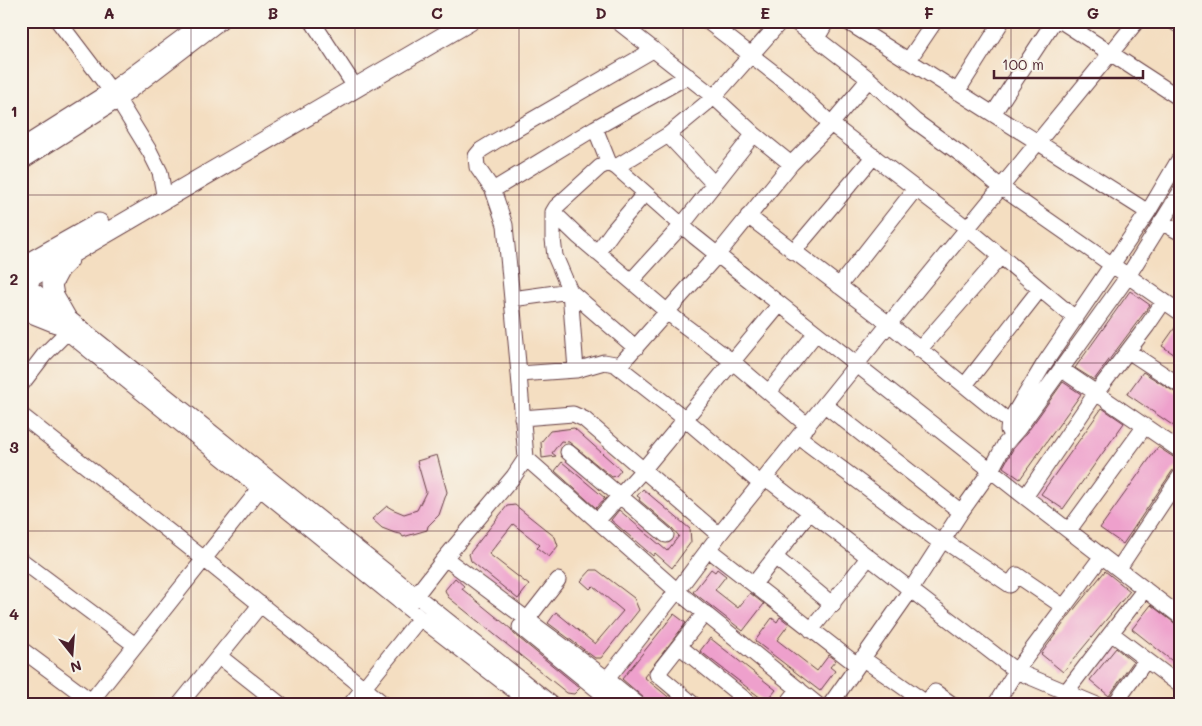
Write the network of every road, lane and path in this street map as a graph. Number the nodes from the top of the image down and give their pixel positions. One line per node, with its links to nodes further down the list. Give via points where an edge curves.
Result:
1 (58, 21): 29 (street)
2 (221, 21): 19 (street)
3 (312, 21): 26 (street)
4 (449, 21): 26 (main road)
5 (470, 21): 50 (main road)
6 (617, 21): 21 (street)
7 (707, 21): 23 (street)
8 (781, 21): 23 (street)
9 (794, 21): 20 (street)
10 (827, 21): 20 (street)
11 (846, 21): 24 (street)
12 (935, 21): 24 (street)
13 (1002, 21): 28 (street)
14 (1054, 21): 32 (street)
15 (1061, 21): 22 (street)
16 (1137, 21): 22 (street)
17 (1176, 21): 18 (main road)
18 (1181, 24)
19 (202, 27): 29 (street)
20 (817, 38): 27 (street)
21 (653, 50): 25 (street); 47 (street, via 481,150 476,156 477,167)
22 (1110, 53): 31 (street); 37 (street)
23 (751, 55): 30 (street); 33 (street, via 791,86)
24 (908, 60): 28 (street)
25 (688, 76): 30 (street); 34 (street)
26 (350, 79): 50 (main road)
27 (869, 79): 33 (street); 46 (street, via 915,121)
28 (957, 92): 32 (street)
29 (114, 95): 38 (street); 41 (street); 50 (street, via 150,152 160,172)
30 (714, 97): 35 (street); 36 (street)
31 (1181, 99)
32 (993, 114): 37 (street)
33 (831, 124): 39 (street); 42 (street)
34 (595, 128): 43 (street); 47 (street)
35 (754, 134): 42 (street); 44 (street)
36 (668, 135): 43 (street); 44 (street)
37 (1038, 143): 46 (street); 52 (street)
38 (21, 147)
39 (874, 156): 45 (street); 59 (street)
40 (1181, 156): 52 (street)
41 (21, 162)
42 (791, 164): 53 (street)
43 (613, 165): 49 (street); 51 (street, via 600,166)
44 (714, 184): 55 (street)
45 (916, 188): 56 (street); 67 (street)
46 (1002, 188): 56 (street); 63 (street)
47 (493, 190): 70 (street, via 505,225)
48 (1181, 191): 54 (street)
49 (645, 193): 55 (street); 60 (street)
50 (164, 194): 58 (main road); 65 (main road)
51 (553, 212): 60 (street); 69 (street, via 556,256)
52 (1148, 212): 63 (street)
53 (748, 216): 59 (street); 61 (street)
54 (1161, 222): 57 (street); 64 (street)
55 (682, 225): 61 (street); 66 (street)
56 (966, 228): 62 (street); 78 (street)
57 (1181, 233)
58 (94, 241): 65 (main road); 77 (main road, via 60,268 52,284)
59 (793, 252): 67 (street)
60 (597, 253): 66 (street)
61 (718, 254): 72 (street); 74 (street)
62 (1000, 257): 68 (street); 81 (street)
63 (1113, 266): 64 (street); 76 (street)
64 (1128, 276): 71 (street); 86 (street)
65 (22, 281): 77 (street)
66 (631, 281): 74 (street)
67 (839, 286): 78 (street)
68 (1040, 289): 76 (street); 90 (street)
69 (570, 291): 70 (street); 80 (street); 87 (street)
70 (512, 299): 88 (street)
71 (1164, 301): 75 (street); 82 (street)
72 (780, 304): 79 (street); 83 (street)
73 (21, 309): 77 (main road)
74 (668, 312): 80 (street); 83 (street)
75 (1181, 313)
76 (1076, 318): 98 (street, via 1044,364)
77 (63, 324): 89 (street); 108 (street)
78 (889, 324): 81 (street); 85 (street)
79 (816, 333): 85 (street); 92 (street)
80 (636, 348): 84 (street)
81 (919, 350): 90 (street)
82 (1128, 351): 91 (street); 93 (street)
83 (733, 362): 92 (street); 97 (street)
84 (619, 366): 87 (street, via 604,362); 97 (street)
85 (856, 366): 94 (street); 105 (street)
86 (1061, 369): 93 (street); 98 (street)
87 (576, 370): 88 (street)
88 (519, 374): 96 (street)
89 (21, 385)
90 (965, 385): 98 (street)
91 (1181, 386)
92 (769, 392): 100 (street)
93 (1096, 393): 99 (street); 110 (street)
94 (825, 405): 100 (street); 111 (street)
95 (21, 415): 120 (street)
96 (522, 418): 103 (street); 104 (street, via 573,414 584,419)
97 (684, 418): 104 (street); 107 (street)
98 (1014, 426): 105 (street)
99 (1145, 426): 101 (street); 114 (street)
100 (803, 431): 107 (street); 117 (street)
101 (1181, 451)
102 (568, 452): 109 (street)
103 (526, 458): 113 (street); 124 (street)
104 (643, 470): 109 (street); 115 (street)
105 (991, 470): 110 (street); 111 (street)
106 (1181, 476): 125 (street)
107 (764, 481): 112 (street); 115 (street)
108 (265, 482): 120 (street); 131 (street)
109 (619, 495): 113 (street); 116 (street)
110 (1025, 497): 114 (street)
111 (961, 512): 117 (street)
112 (810, 513): 121 (street); 122 (street)
113 (597, 521): 129 (street)
114 (1069, 530): 119 (street)
115 (719, 534): 118 (street)
116 (666, 535)
117 (942, 542): 130 (street); 134 (street, via 1010,585 1017,575)
118 (708, 548): 127 (street); 129 (street)
119 (1102, 556): 125 (street); 134 (street)
120 (204, 558): 132 (street); 141 (street)
121 (776, 558): 127 (street); 133 (street)
122 (868, 558): 130 (street); 133 (street)
123 (21, 560): 141 (street)
124 (443, 561): 131 (street); 138 (street)
125 (1119, 568): 128 (street)
126 (558, 580): 138 (street)
127 (754, 584): 139 (street)
128 (1145, 589): 136 (street); 140 (street)
129 (677, 591): 135 (street); 148 (street)
130 (910, 591): 146 (street); 147 (street)
131 (411, 601): 137 (street); 159 (street)
132 (261, 604): 143 (street); 150 (street)
133 (833, 605): 139 (street)
134 (1064, 607): 147 (street)
135 (705, 614): 142 (street); 151 (street)
136 (1181, 617)
137 (420, 618): 150 (street); 158 (street)
138 (524, 623): 148 (street)
139 (811, 630): 146 (street)
140 (1111, 633): 145 (street); 152 (street)
141 (135, 645): 153 (street)
142 (679, 646): 162 (street, via 657,674); 163 (street)
143 (220, 656): 154 (street); 155 (street)
144 (24, 657): 153 (street)
145 (1146, 660): 149 (street); 170 (street)
146 (859, 662): 166 (street); 167 (street, via 926,703 935,692)
147 (1016, 671): 152 (street); 168 (street)
148 (602, 684): 160 (street); 161 (street)
149 (1181, 686)
150 (364, 687): 156 (street); 157 (street)
151 (799, 689): 164 (street); 165 (street)
152 (1066, 692): 169 (street)
153 (90, 703)
154 (179, 705)
155 (281, 705)
156 (350, 705)
157 (385, 705)
158 (533, 705)
159 (553, 705)
160 (616, 705)
161 (639, 705)
162 (694, 705)
163 (752, 705)
164 (786, 705)
165 (818, 705)
166 (830, 705)
167 (953, 705)
168 (996, 705)
169 (1097, 705)
170 (1114, 705)

